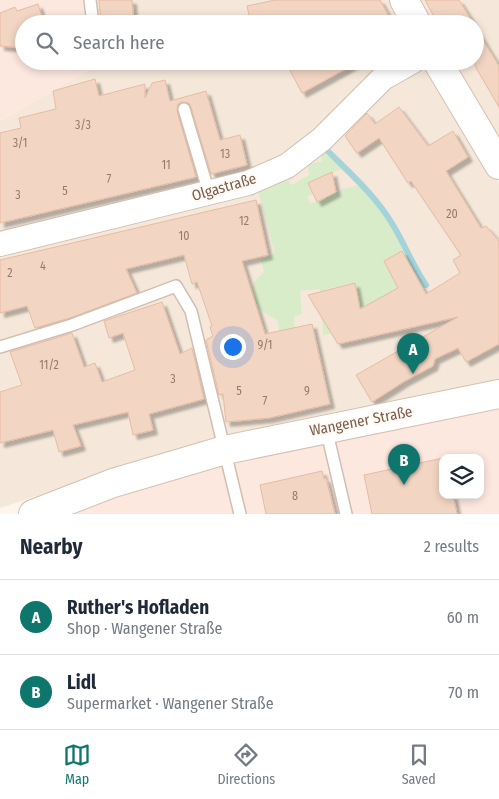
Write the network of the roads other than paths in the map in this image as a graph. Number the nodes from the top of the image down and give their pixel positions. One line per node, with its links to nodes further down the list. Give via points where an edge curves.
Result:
1 (90, 0): 3 (lane)
2 (404, 0): 4 (main road)
3 (92, 15)
4 (412, 15)
5 (397, 70): 9 (street, Olgastraße, via 383,78 322,139 287,166 248,183)
6 (442, 70): 8 (main road)
7 (184, 109): 9 (lane)
8 (499, 165)
9 (208, 193): 10 (street, Olgastraße)
10 (0, 244)
11 (0, 347): 14 (lane, via 72,325 176,286 191,310)
12 (498, 394): 13 (main road, Wangener Straße)
13 (326, 428): 14 (main road, Wangener Straße); 17 (lane)
14 (226, 450): 15 (main road, Wangener Straße, via 113,483); 16 (lane)
15 (33, 514)
16 (240, 514)
17 (346, 514)

